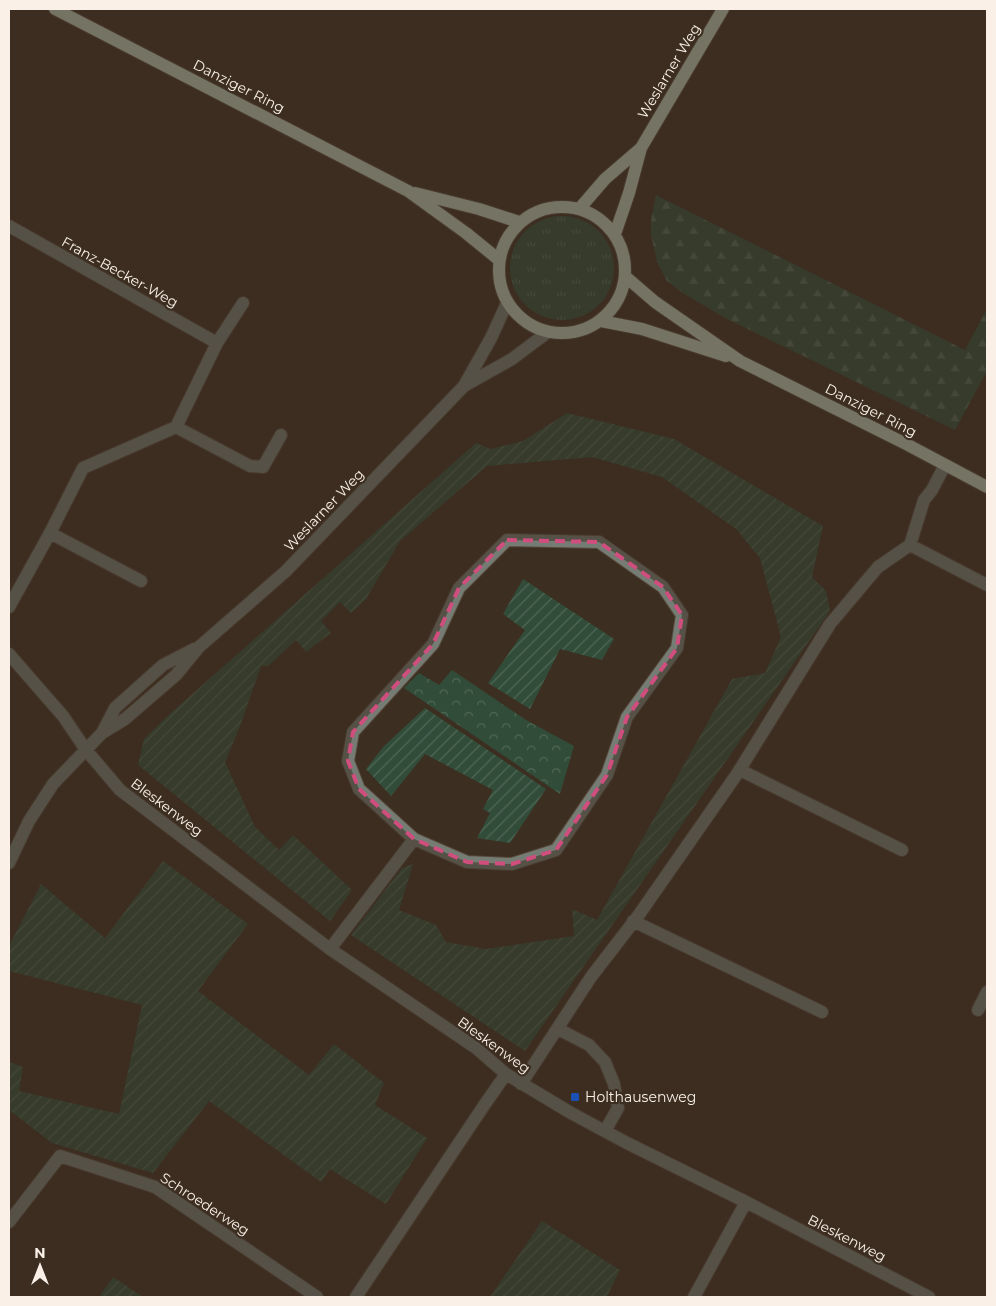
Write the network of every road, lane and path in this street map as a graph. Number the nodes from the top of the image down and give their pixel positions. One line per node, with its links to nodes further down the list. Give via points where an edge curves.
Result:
1 (55, 9): 4 (main road, Danziger Ring)
2 (723, 9): 3 (main road, Weslarner Weg)
3 (641, 148): 5 (main road, Weslarner Weg, via 605,179); 8 (main road, Weslarner Weg)
4 (408, 191): 6 (main road, Danziger Ring); 9 (main road, Danziger Ring)
5 (580, 208): 6 (main road, via 559,206 538,210); 8 (main road, via 599,218)
6 (520, 222): 9 (main road, via 506,238)
7 (9, 226): 15 (street, Franz-Becker-Weg)
8 (615, 234): 10 (main road, via 624,254)
9 (498, 259): 12 (main road, via 499,282)
10 (626, 277): 13 (main road, via 619,299); 16 (main road, Danziger Ring, via 655,302)
11 (243, 303): 15 (street)
12 (507, 303): 14 (main road, via 522,320); 17 (street, Weslarner Weg)
13 (602, 320): 14 (main road, via 576,332); 16 (main road, Danziger Ring, via 642,329)
14 (548, 332): 17 (street, Weslarner Weg, via 512,359)
15 (217, 343): 18 (street)
16 (740, 361): 20 (main road, Danziger Ring)
17 (464, 386): 28 (street, Weslarner Weg, via 286,571 199,647 176,675)
18 (176, 428): 19 (street, via 250,466 264,467); 22 (street, via 84,468)
19 (281, 435)
20 (945, 465): 21 (main road, Danziger Ring); 23 (street, via 924,500)
21 (987, 487)
22 (50, 533): 24 (street); 26 (street)
23 (910, 545): 25 (street); 29 (street, via 878,567 830,624)
24 (141, 582)
25 (987, 586)
26 (9, 608)
27 (9, 654): 28 (street, Bleskenweg, via 63,716)
28 (86, 750): 32 (street, Weslarner Weg, via 53,784 29,821); 34 (street, Bleskenweg, via 120,790)
29 (740, 770): 31 (street); 33 (street)
30 (414, 839): 30 (street, via 468,862 512,864 556,850 607,775 627,717 677,648 682,615 663,587 599,542 507,540 459,588 433,644 353,732 348,761 359,789); 34 (street)
31 (902, 850)
32 (9, 863)
33 (633, 922): 37 (street); 38 (street, via 591,977)
34 (330, 949): 39 (street, Bleskenweg, via 476,1048)
35 (987, 992): 36 (street)
36 (978, 1010)
37 (822, 1012)
38 (558, 1029): 40 (street); 41 (street, via 589,1046 605,1062 614,1084 618,1108)
39 (506, 1074): 40 (street, Bleskenweg); 45 (street)
40 (522, 1084): 41 (street, Bleskenweg)
41 (605, 1131): 42 (street, Bleskenweg)
42 (746, 1202): 46 (street); 47 (street, Bleskenweg)
43 (9, 1222): 44 (street, Schroederweg, via 60,1156 155,1187)
44 (317, 1297)
45 (356, 1297)
46 (694, 1297)
47 (930, 1297)

